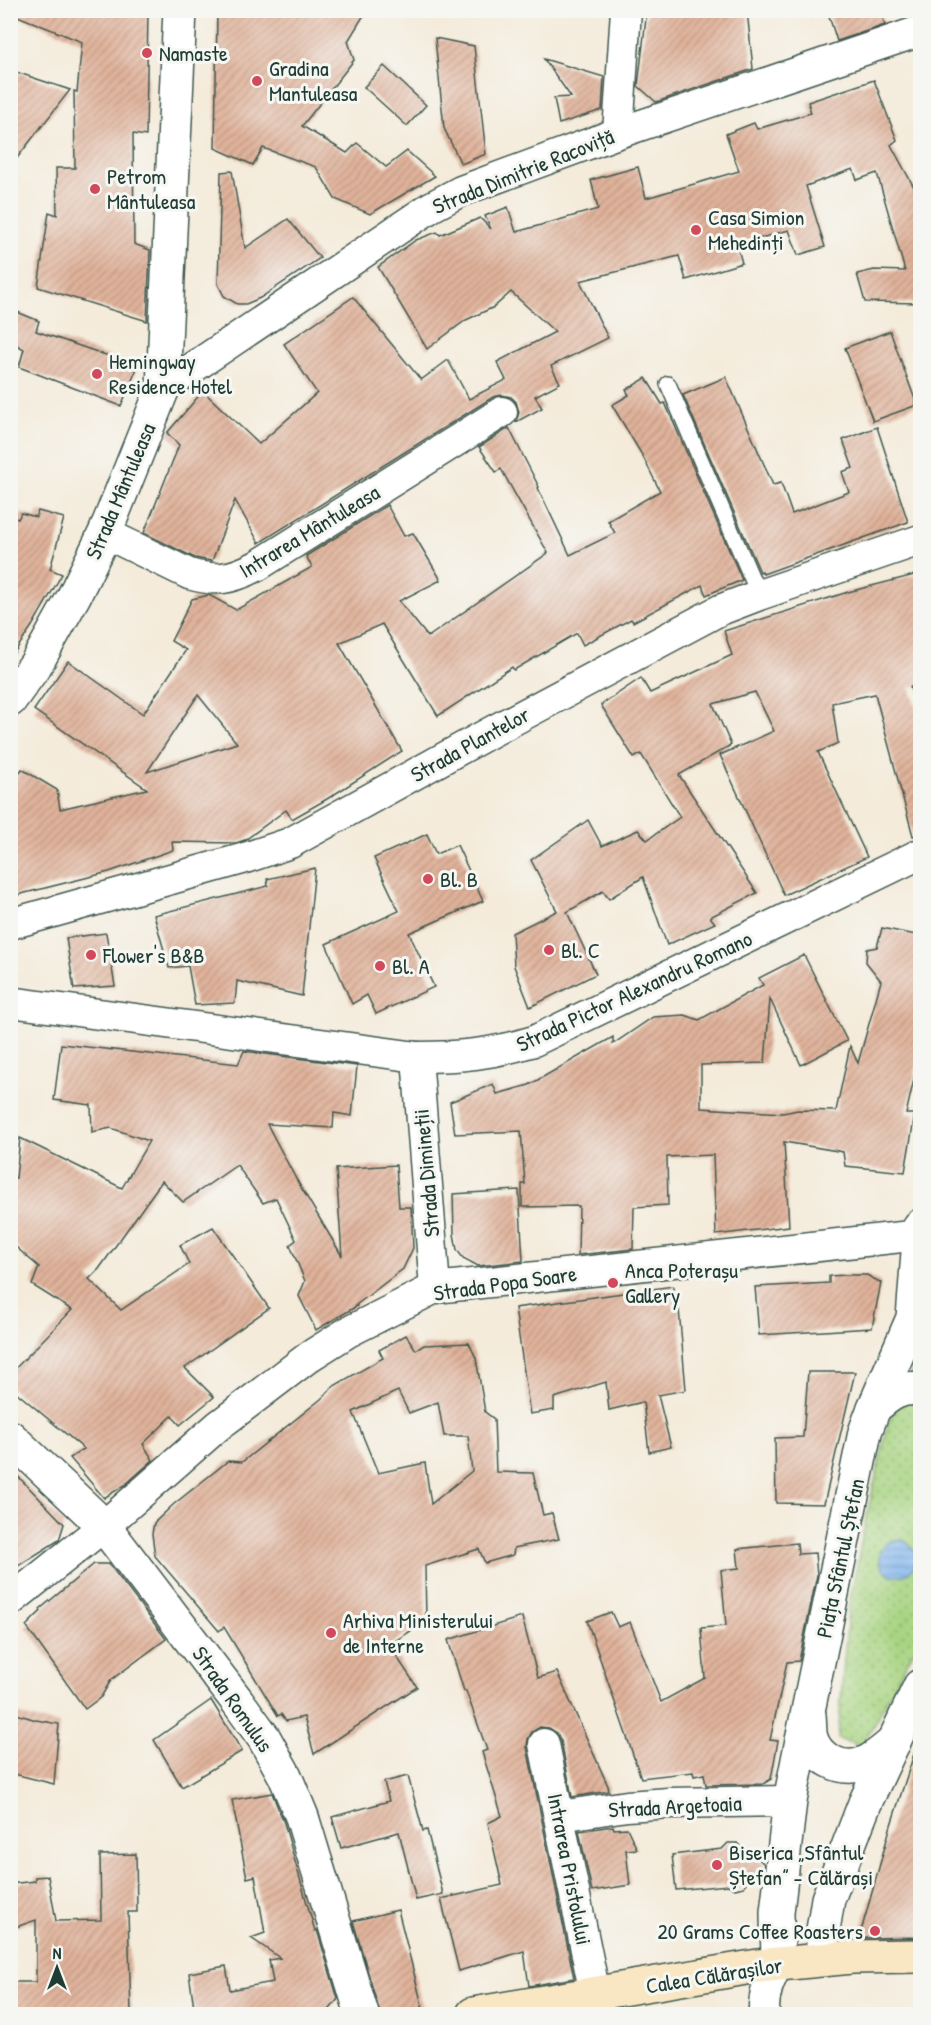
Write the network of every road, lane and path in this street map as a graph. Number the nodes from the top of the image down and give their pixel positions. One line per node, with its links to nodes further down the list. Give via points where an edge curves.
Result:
1 (180, 10): 6 (street, Strada Mântuleasa)
2 (626, 10): 4 (street)
3 (921, 31): 4 (street, Strada Dimitrie Racoviță)
4 (618, 133): 6 (street, Strada Dimitrie Racoviță, via 461,191 430,207)
5 (668, 384): 10 (lane)
6 (163, 388): 8 (street, Strada Mântuleasa)
7 (502, 412): 8 (street, Intrarea Mântuleasa, via 238,576 220,579 189,574)
8 (105, 533): 11 (street, Strada Mântuleasa, via 36,664)
9 (921, 540): 10 (street, Strada Plantelor)
10 (759, 595): 13 (street, Strada Plantelor, via 680,631 290,843)
11 (10, 700)
12 (921, 854): 15 (street, Strada Pictor Alexandru Romano, via 534,1041 476,1055)
13 (10, 924)
14 (10, 1002): 15 (street, Strada Pictor Alexandru Romano)
15 (417, 1057): 17 (street, Strada Dimineții)
16 (920, 1232): 17 (street, Strada Popa Soare); 18 (street, Piața Sfântul Ștefan)
17 (435, 1288): 22 (street, Strada Popa Soare, via 357,1327 310,1356 218,1426)
18 (917, 1329): 20 (street, Piața Sfântul Ștefan)
19 (921, 1389): 20 (street, via 908,1387)
20 (874, 1408): 25 (street, Piața Sfântul Ștefan, via 865,1432)
21 (10, 1437): 22 (street, Strada Romulus)
22 (104, 1526): 23 (street, Strada Popa Soare); 34 (street, Strada Romulus, via 238,1702 285,1776 302,1817)
23 (10, 1601)
24 (921, 1686): 26 (street, Piața Sfântul Ștefan)
25 (808, 1710): 26 (street, Piața Sfântul Ștefan, via 811,1739 820,1754 838,1766 860,1766); 28 (street, Piața Sfântul Ștefan)
26 (894, 1742): 31 (street, Piața Sfântul Ștefan, via 865,1803 828,1899)
27 (544, 1744): 29 (street, Intrarea Pristolului)
28 (790, 1801): 29 (street, Strada Argetoaia, via 669,1803); 32 (street, Piața Sfântul Ștefan, via 777,1912)
29 (560, 1816): 33 (street, Intrarea Pristolului)
30 (921, 1956): 31 (main road, Calea Călărașilor)
31 (823, 1959): 32 (main road, Calea Călărașilor)
32 (778, 1964): 33 (main road, Calea Călărașilor); 36 (street, via 769,1980)
33 (595, 1994): 35 (main road, Calea Călărașilor)
34 (362, 2014)
35 (473, 2014)
36 (764, 2014)

